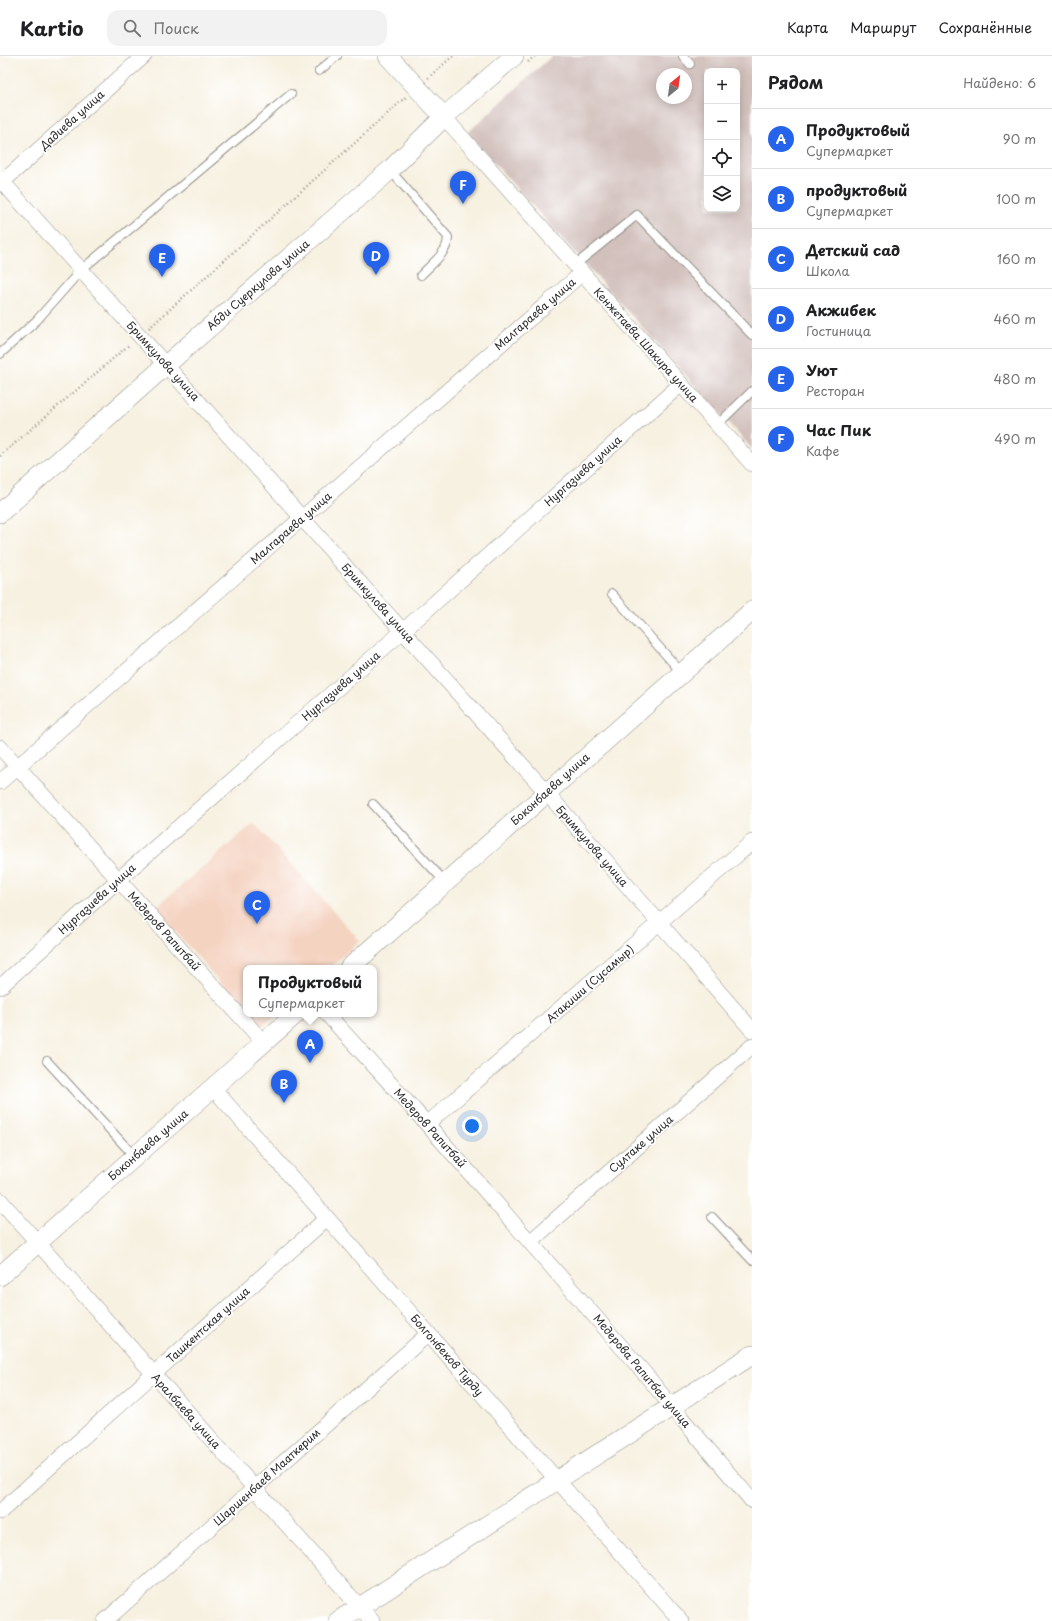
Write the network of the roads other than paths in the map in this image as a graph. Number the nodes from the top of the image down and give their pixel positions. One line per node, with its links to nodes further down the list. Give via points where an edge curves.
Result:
1 (144, 56): 11 (street, Дадиева улица)
2 (337, 56): 7 (lane)
3 (388, 56): 9 (street)
4 (514, 56): 9 (street, Абди Суеркулова улица)
5 (683, 56): 6 (lane)
6 (690, 64)
7 (319, 71)
8 (291, 94): 13 (lane)
9 (444, 117): 10 (street, Абди Суеркулова улица); 12 (street, Кенжетаева Шакира улица)
10 (390, 170): 14 (lane, via 448,238 445,251); 17 (street, Абди Суеркулова улица)
11 (1, 182): 13 (street, Бримкулова улица)
12 (579, 269): 15 (lane, via 637,214); 18 (street, Кенжетаева Шакира улица); 23 (street, Малгараева улица)
13 (81, 270): 16 (lane, via 37,320); 17 (street, Бримкулова улица)
14 (421, 275)
15 (752, 335)
16 (0, 354)
17 (166, 365): 22 (street, Абди Суеркулова улица); 23 (street, Бримкулова улица)
18 (681, 384): 20 (street, Кенжетаева Шакира улица); 26 (street, Нургазиева улица)
19 (752, 391): 20 (lane)
20 (717, 424): 21 (street, Кенжетаева Шакира улица)
21 (752, 464)
22 (0, 513)
23 (303, 518): 26 (street, Бримкулова улица); 29 (street, Малгараева улица)
24 (612, 594): 27 (lane)
25 (752, 611): 27 (street, Боконбаева улица)
26 (403, 631): 31 (street, Бримкулова улица); 34 (street, Нургазиева улица)
27 (682, 673): 31 (street, Боконбаева улица)
28 (0, 747): 29 (street, Медеров Рапитбай)
29 (17, 767): 30 (street, Малгараева улица); 34 (street, Медеров Рапитбай)
30 (0, 782)
31 (546, 793): 35 (street, Боконбаева улица); 36 (street, Бримкулова улица)
32 (373, 804): 35 (lane)
33 (752, 842): 36 (street, Атакиши (Сусамыр))
34 (118, 880): 38 (street, Нургазиева улица); 42 (street, Медеров Рапитбай)
35 (445, 882): 37 (street, Боконбаева улица)
36 (659, 923): 41 (street, Бримкулова улица); 46 (street, Атакиши (Сусамыр))
37 (351, 965)
38 (0, 987)
39 (293, 1017): 42 (street, Боконбаева улица)
40 (330, 1017): 46 (street, Медеров Рапитбай)
41 (752, 1030)
42 (264, 1043): 45 (street, Боконбаева улица)
43 (752, 1046): 51 (street, Султаке улица)
44 (47, 1061): 47 (lane)
45 (213, 1088): 47 (street, Боконбаева улица); 50 (street, Болгонбеков Турду)
46 (427, 1124): 51 (street, Медеров Рапитбай)
47 (135, 1157): 52 (street, Боконбаева улица)
48 (0, 1200): 52 (street, Аралбаева улица)
49 (712, 1217): 53 (lane)
50 (327, 1218): 55 (street, Болгонбеков Турду); 57 (street, Ташкентская улица)
51 (530, 1242): 58 (street, Медерова Рапитбая улица)
52 (38, 1243): 54 (street, Боконбаева улица); 57 (street, Аралбаева улица)
53 (752, 1260)
54 (0, 1276)
55 (428, 1334): 59 (street, Болгонбеков Турду); 60 (street, Шаршенбаев Мааткерим)
56 (752, 1355): 58 (street)
57 (154, 1374): 60 (street, Аралбаева улица); 62 (street, Ташкентская улица)
58 (672, 1407): 59 (street); 61 (street, Медерова Рапитбая улица)
59 (557, 1481): 63 (street); 66 (street, Болгонбеков Турду)
60 (254, 1488): 63 (street, Аралбаева улица); 64 (street, Шаршенбаев Мааткерим)
61 (752, 1501)
62 (0, 1512)
63 (366, 1614): 65 (street)
64 (105, 1621)
65 (338, 1621)
66 (681, 1621)

